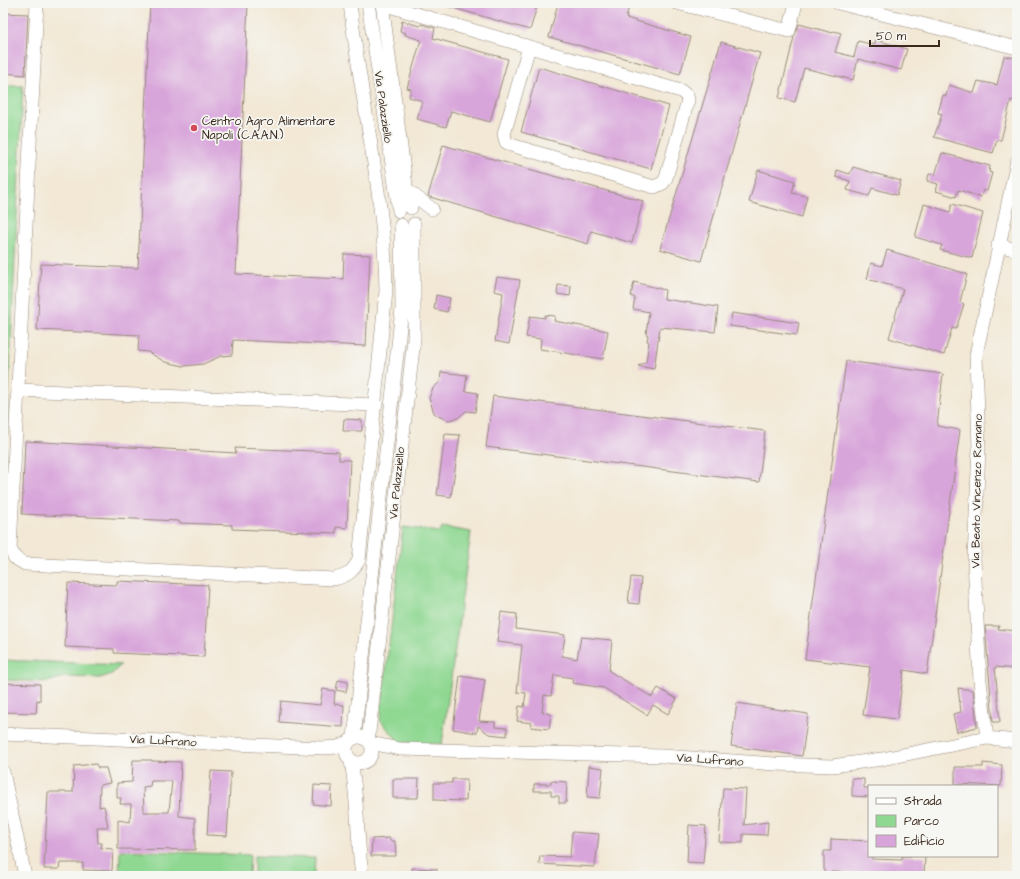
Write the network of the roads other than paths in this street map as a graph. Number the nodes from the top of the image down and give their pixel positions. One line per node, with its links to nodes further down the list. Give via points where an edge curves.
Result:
1 (37, 3): 17 (street)
2 (350, 3): 18 (street, via 377,188 386,272)
3 (368, 3): 14 (street, Via Palazziello)
4 (677, 3): 5 (street, via 789,31)
5 (796, 3)
6 (838, 3): 9 (street)
7 (382, 4): 8 (street); 11 (street, Via Palazziello)
8 (529, 47): 8 (street, via 685,93 688,100 663,183 654,187 506,142 504,134)
9 (1017, 48)
10 (1017, 162): 12 (street, Via Beato Vincenzo Romano)
11 (407, 190): 13 (street); 14 (street, Via Palazziello)
12 (1012, 202): 15 (street, Via Beato Vincenzo Romano)
13 (432, 209)
14 (409, 217): 22 (street, Via Palazziello, via 402,309); 23 (street, Via Palazziello, via 414,339)
15 (998, 245): 16 (street); 20 (street, Via Beato Vincenzo Romano, via 976,355 979,449 974,559 980,681)
16 (1017, 250)
17 (18, 390): 18 (street); 18 (street, via 10,549 15,558 24,564 334,578 346,576 353,571 359,560)
18 (376, 405)
19 (3, 734): 22 (street, Via Lufrano)
20 (986, 738): 21 (street, Via Lufrano); 23 (street, Via Lufrano, via 882,759 832,766 663,756)
21 (1017, 741)
22 (350, 750): 23 (street, Via Lufrano, via 362,738); 23 (street, Via Lufrano, via 360,764); 25 (street, Via Palazziello)
23 (369, 750): 25 (street, Via Palazziello)
24 (3, 772): 26 (street)
25 (356, 798): 27 (street, Via Palazziello)
26 (26, 876)
27 (362, 876)

